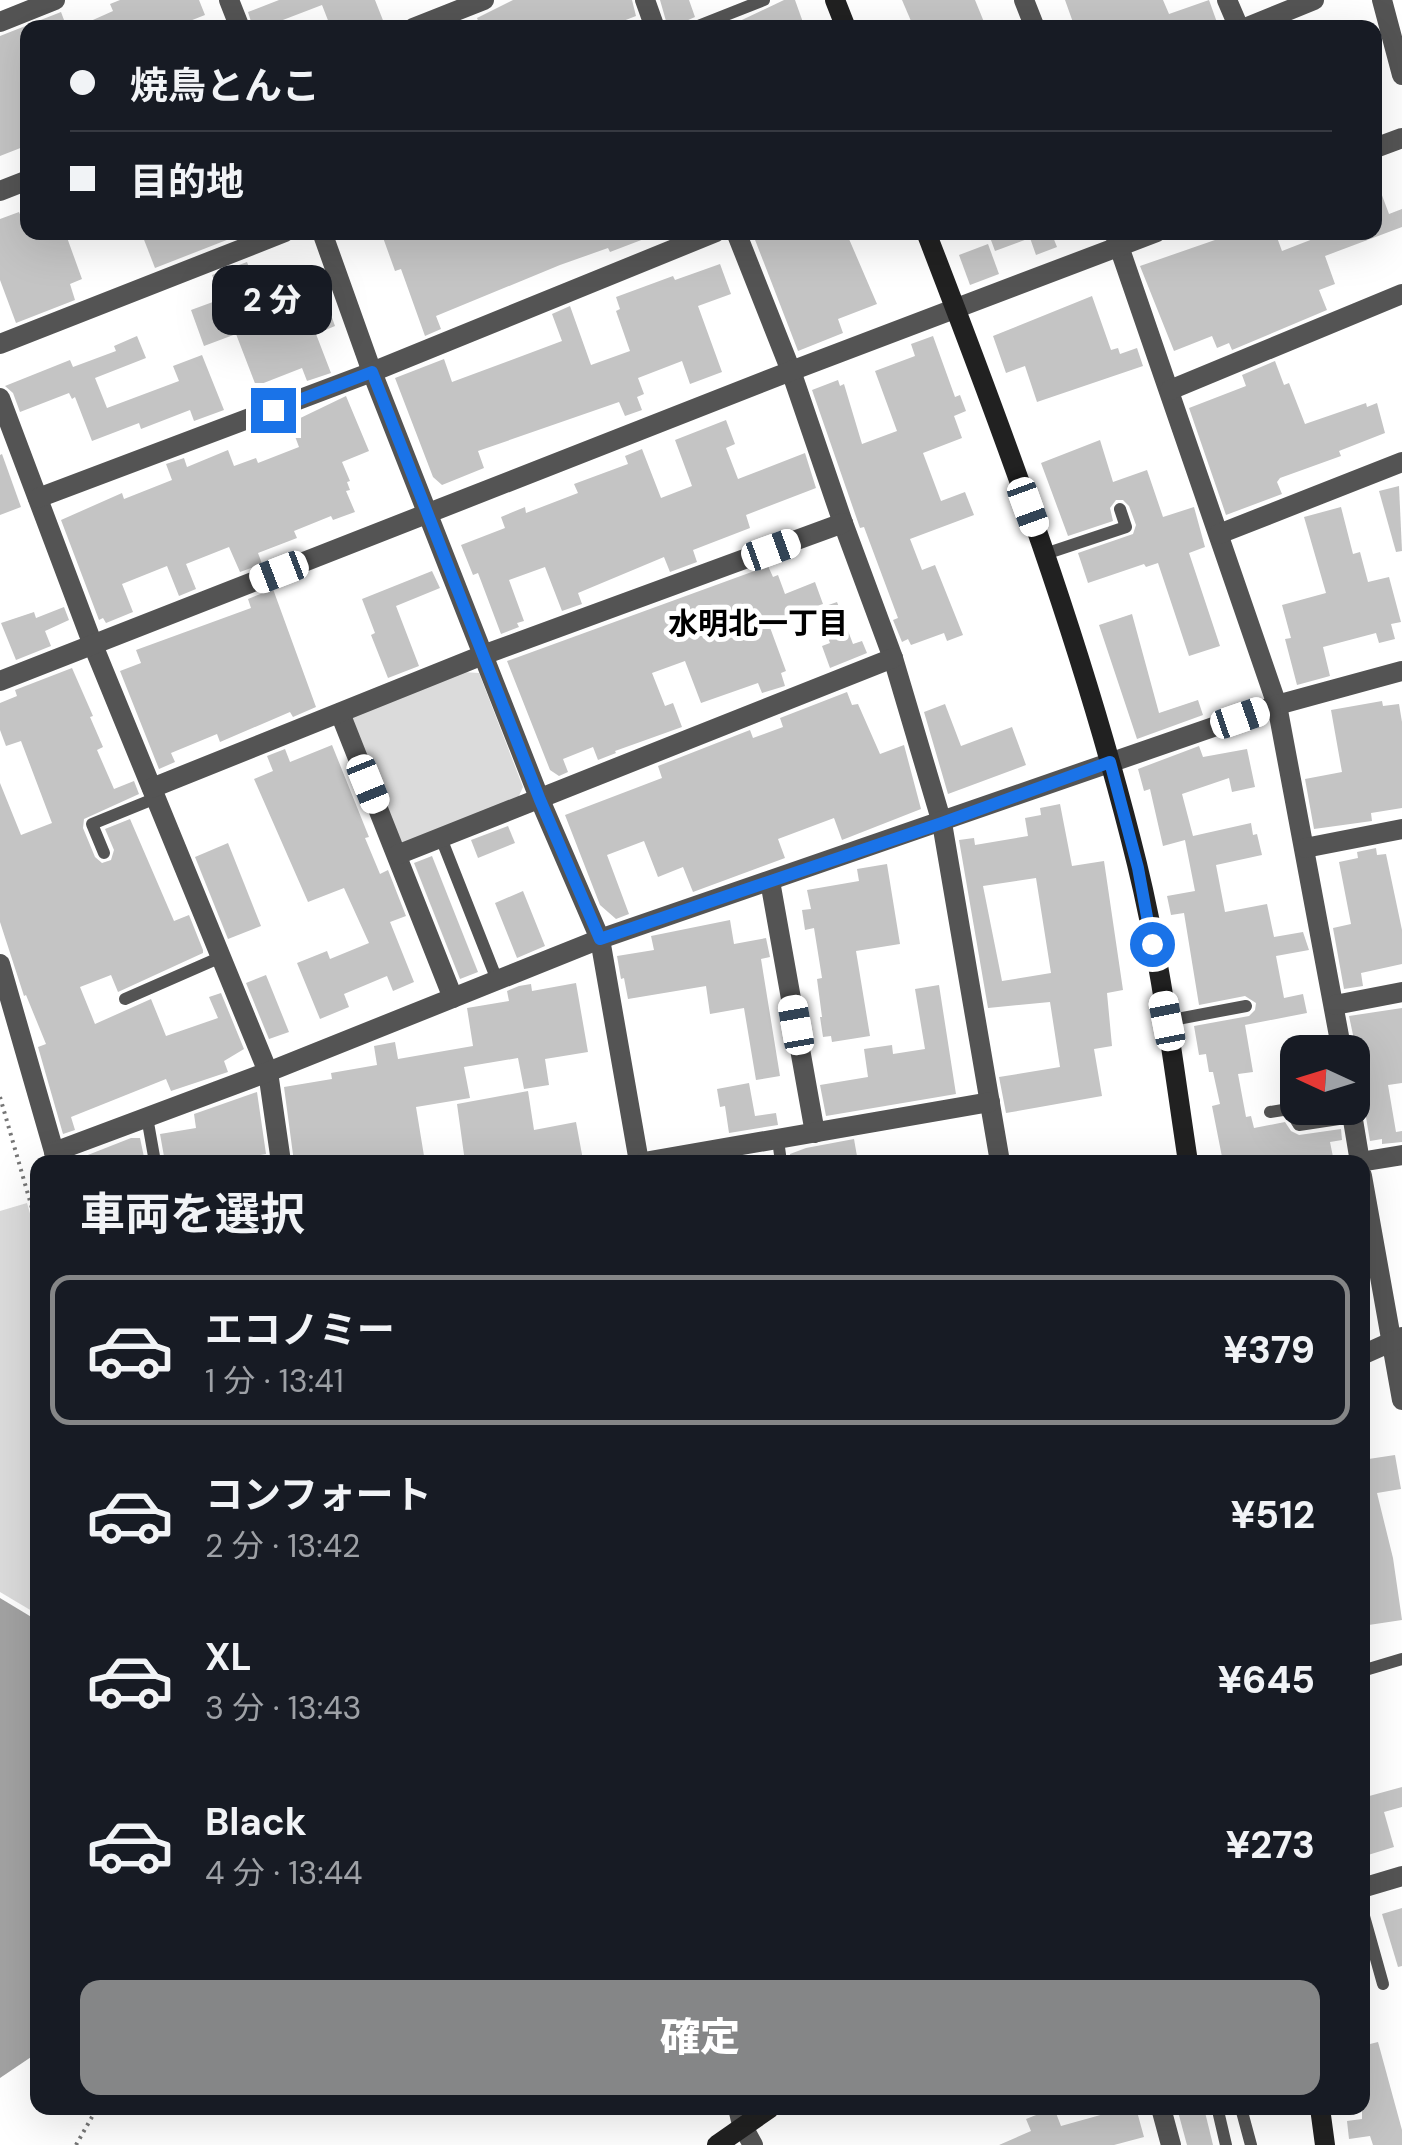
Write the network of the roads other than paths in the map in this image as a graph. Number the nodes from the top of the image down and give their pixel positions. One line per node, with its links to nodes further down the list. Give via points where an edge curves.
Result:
1 (55, 0): 9 (street)
2 (484, 0): 6 (street)
3 (764, 0): 7 (lane)
4 (1314, 0): 8 (street)
5 (1382, 0): 10 (street)
6 (433, 20)
7 (713, 20)
8 (1263, 20)
9 (0, 22)
10 (1402, 74)
11 (265, 240): 19 (street)
12 (325, 240): 21 (street)
13 (696, 240): 21 (street)
14 (739, 240): 20 (street)
15 (929, 240): 18 (street)
16 (1117, 240): 18 (street); 22 (street)
17 (1402, 294): 22 (street)
18 (956, 308): 20 (street); 30 (street)
19 (0, 344)
20 (792, 371): 27 (street); 28 (street)
21 (372, 372): 25 (street); 27 (street)
22 (1170, 390): 29 (street)
23 (0, 398): 25 (street)
24 (1402, 462): 29 (street)
25 (38, 498): 31 (street)
26 (1120, 508): 30 (lane, via 1126,527)
27 (428, 515): 31 (street); 32 (street)
28 (843, 523): 32 (street); 33 (street)
29 (1219, 534): 36 (street)
30 (1045, 554): 38 (street)
31 (93, 645): 35 (street); 39 (street)
32 (483, 656): 37 (street); 40 (street)
33 (894, 658): 40 (street); 41 (street)
34 (1402, 670): 36 (street)
35 (0, 681)
36 (1277, 705): 38 (street); 44 (street)
37 (340, 713): 39 (street); 46 (street)
38 (1110, 762): 41 (street); 57 (street)
39 (154, 793): 45 (lane, via 92,824); 49 (street)
40 (540, 800): 43 (street); 48 (street)
41 (942, 823): 47 (street); 60 (street)
42 (1402, 829): 44 (street)
43 (441, 838): 46 (street); 51 (lane)
44 (1304, 848): 55 (street)
45 (104, 853)
46 (397, 856): 53 (street)
47 (770, 881): 48 (street); 65 (street)
48 (600, 939): 51 (street); 71 (street)
49 (221, 958): 54 (lane); 59 (street)
50 (0, 964): 67 (street)
51 (497, 980): 53 (street)
52 (1402, 992): 55 (street)
53 (454, 998): 59 (street)
54 (125, 999)
55 (1335, 1005): 58 (street)
56 (1246, 1006): 57 (lane)
57 (1167, 1021): 75 (street)
58 (1339, 1035)
59 (268, 1072): 63 (street); 70 (street)
60 (990, 1102): 65 (street); 74 (street)
61 (1280, 1111): 62 (lane)
62 (1270, 1112)
63 (147, 1118): 68 (street); 69 (lane)
64 (1353, 1125): 76 (street)
65 (816, 1133): 66 (street)
66 (778, 1140): 72 (street); 73 (lane)
67 (55, 1155)
68 (61, 1155)
69 (155, 1155)
70 (276, 1155)
71 (641, 1155)
72 (685, 1155)
73 (780, 1155)
74 (999, 1155)
75 (1187, 1155)
76 (1359, 1155)
77 (1402, 1155): 78 (street)
78 (1370, 1160)
79 (1370, 1215): 80 (street)
80 (1396, 1340): 81 (street); 82 (street)
81 (1370, 1351)
82 (1402, 1400)
83 (1402, 1658): 84 (lane)
84 (1370, 1668)
85 (1402, 1876): 86 (street)
86 (1370, 1886)
87 (1370, 1937): 88 (lane)
88 (1383, 1984)
89 (1162, 2115): 94 (street)
90 (1219, 2115): 97 (lane)
91 (1243, 2115): 98 (lane)
92 (1321, 2115): 99 (street)
93 (740, 2116): 95 (street); 96 (street)
94 (1166, 2144)
95 (717, 2145)
96 (753, 2145)
97 (1226, 2145)
98 (1251, 2145)
99 (1324, 2145)

